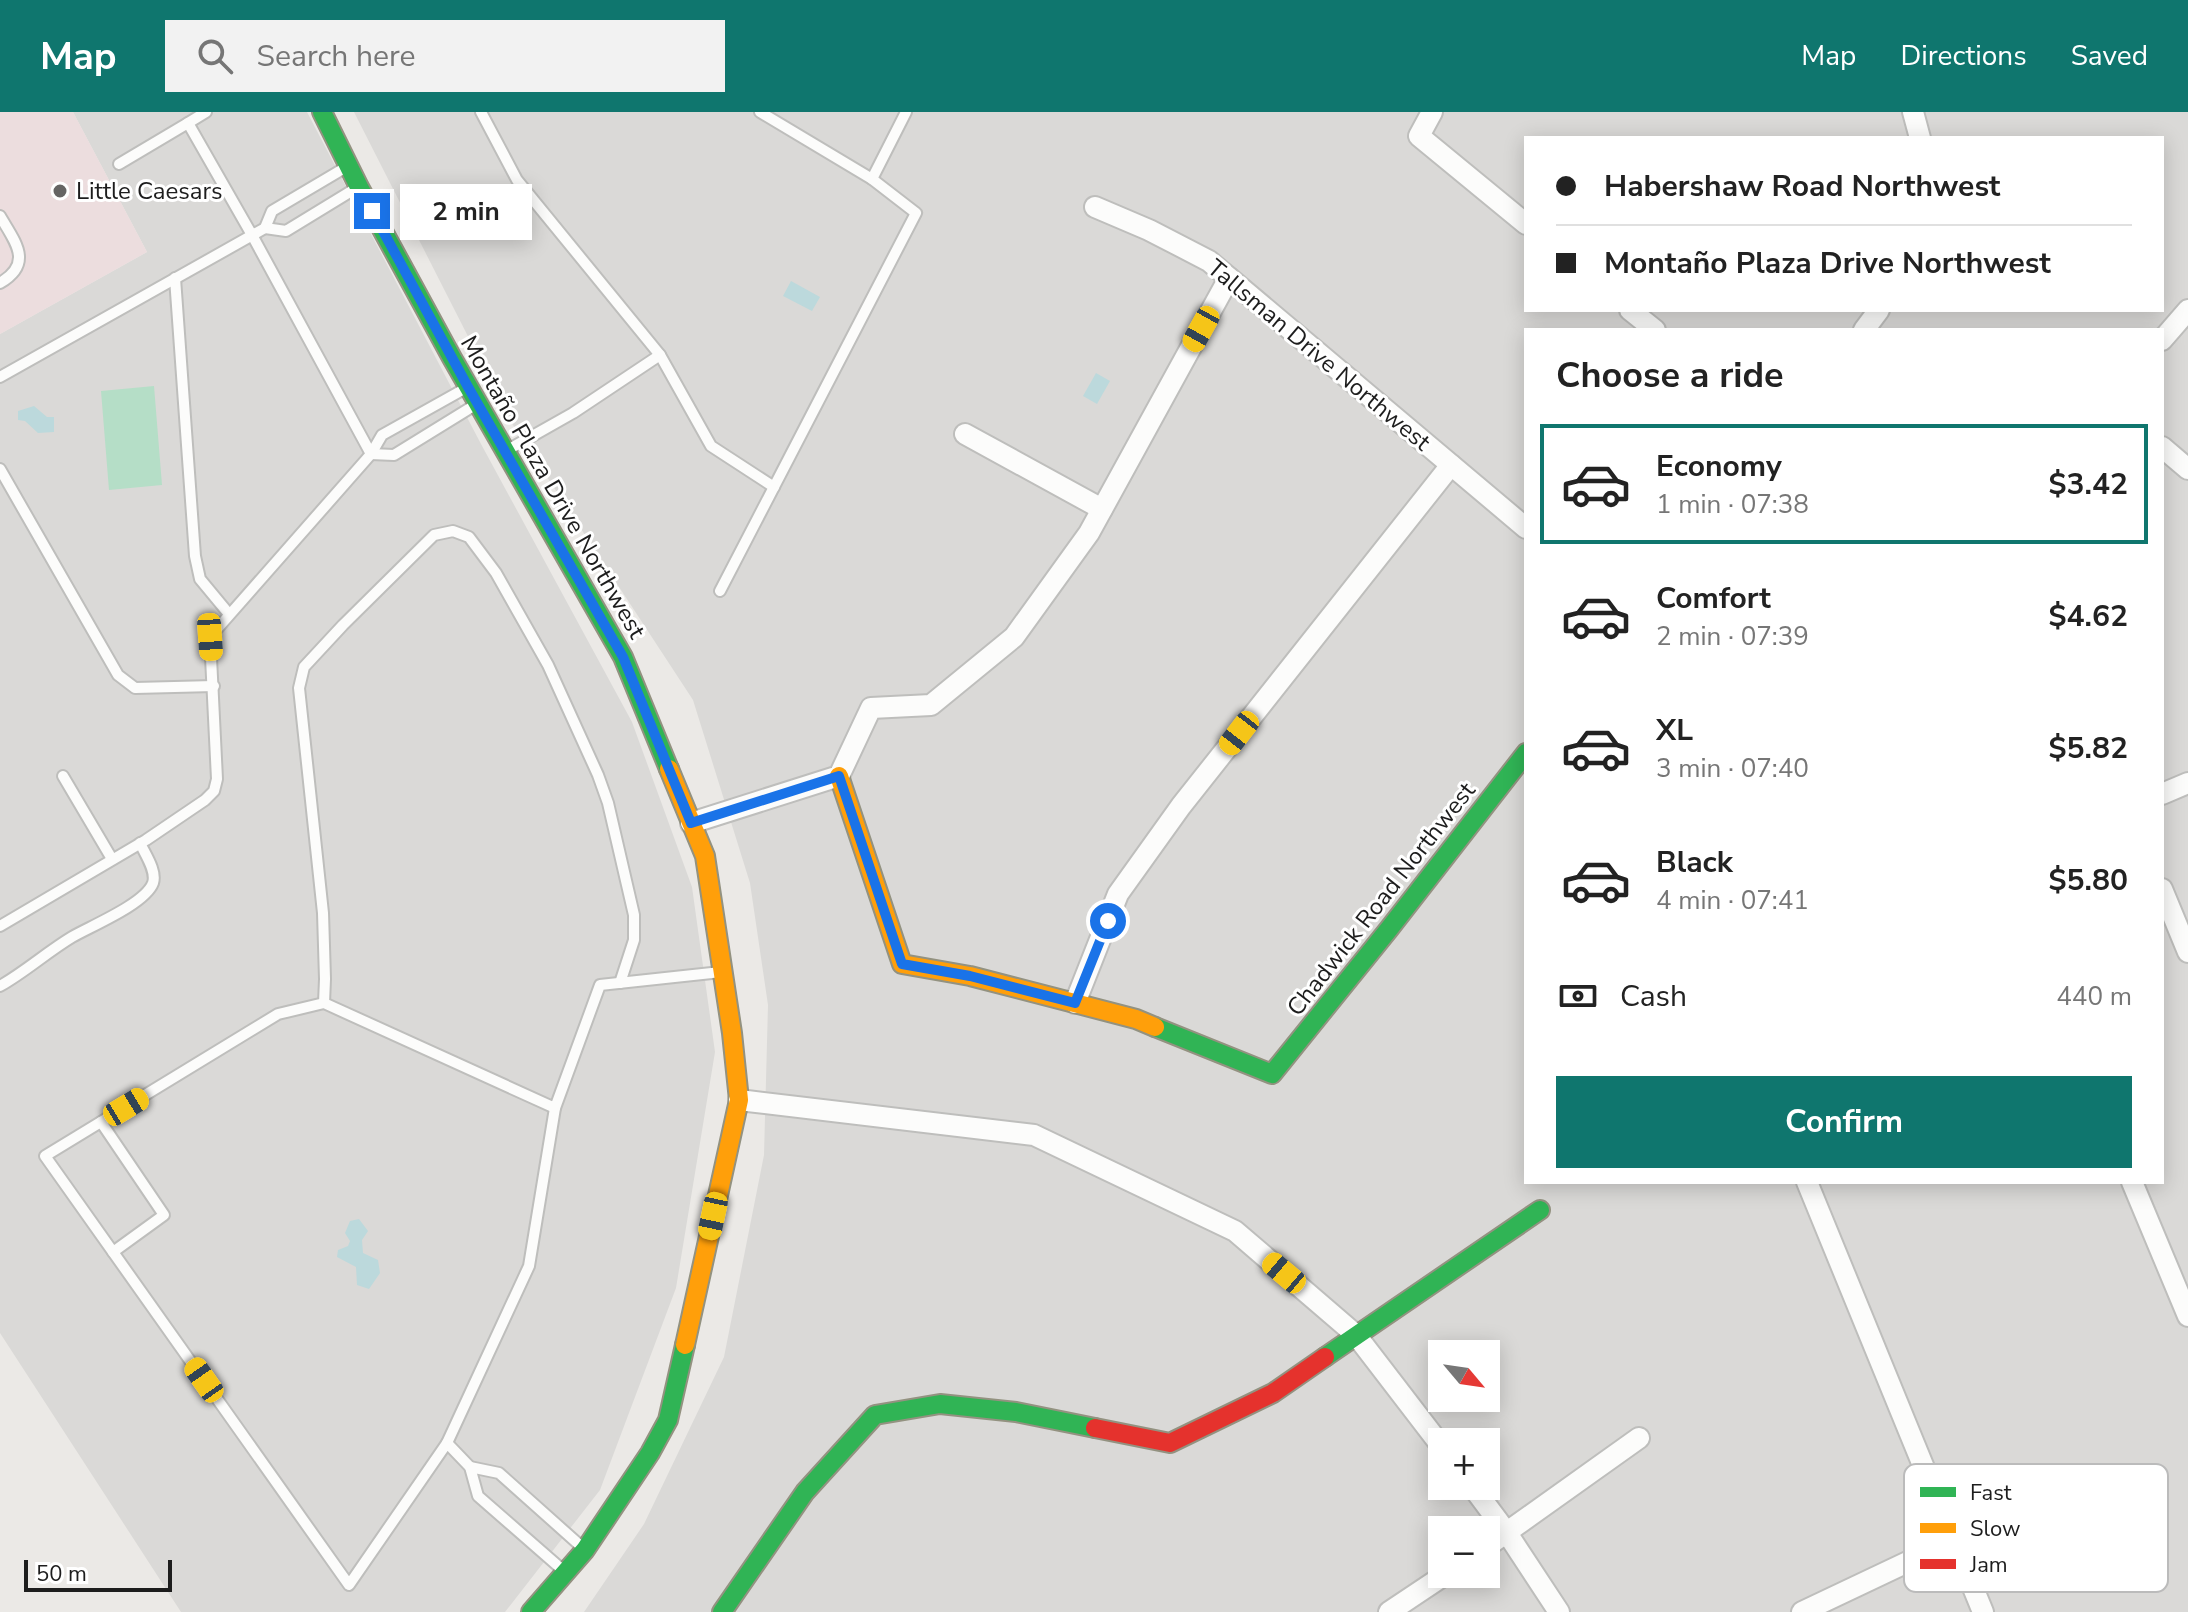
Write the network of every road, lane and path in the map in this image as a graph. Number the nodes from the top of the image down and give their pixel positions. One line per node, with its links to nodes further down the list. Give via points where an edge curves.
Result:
1 (206, 112): 8 (lane)
2 (322, 112): 11 (street, Montaño Plaza Drive Northwest)
3 (481, 112): 26 (lane, via 517,180)
4 (760, 112): 12 (lane)
5 (906, 112): 12 (lane)
6 (1432, 112): 16 (street, via 1419,136)
7 (1913, 112): 9 (street)
8 (188, 123): 10 (lane); 18 (lane)
9 (1919, 136)
10 (119, 164)
11 (348, 166): 13 (street, Montaño Plaza Drive Northwest); 17 (lane, via 272,211)
12 (872, 179): 36 (lane, via 916,213)
13 (359, 187): 17 (lane, via 286,231); 28 (street, Montaño Plaza Drive Northwest)
14 (1095, 207): 20 (street, Tallsman Drive Northwest, via 1209,261)
15 (0, 216): 21 (lane, via 20,260 14,275)
16 (1524, 222)
17 (265, 228): 18 (lane)
18 (252, 235): 19 (lane); 32 (lane)
19 (175, 278): 27 (lane); 40 (lane, via 195,556 200,579)
20 (1229, 278): 33 (street, Tallsman Drive Northwest); 37 (street)
21 (0, 283)
22 (2188, 310): 25 (street)
23 (1632, 312): 24 (street)
24 (1652, 328)
25 (2164, 338)
26 (660, 355): 31 (lane); 36 (lane, via 711,446)
27 (0, 377)
28 (473, 395): 31 (street, Montaño Plaza Drive Northwest); 32 (lane, via 382,435); 32 (lane, via 394,455)
29 (965, 434): 37 (street)
30 (2164, 449): 35 (street)
31 (505, 452): 47 (street, Montaño Plaza Drive Northwest, via 623,657)
32 (371, 454): 40 (lane)
33 (1451, 465): 38 (street, Tallsman Drive Northwest); 57 (street, via 1181,806 1118,894)
34 (0, 469): 41 (lane, via 118,675 135,688)
35 (2188, 469)
36 (774, 487): 39 (lane)
37 (1102, 509): 44 (street, via 1014,637 931,705 871,708)
38 (1524, 526)
39 (720, 591)
40 (229, 614): 41 (lane, via 210,637)
41 (214, 686): 48 (lane, via 214,791)
42 (1524, 756): 57 (street, Chadwick Road Northwest, via 1272,1074 1136,1019)
43 (63, 776): 49 (lane)
44 (839, 776): 47 (street); 57 (street, via 902,964)
45 (2188, 783): 46 (street)
46 (2164, 793)
47 (691, 823): 53 (street, Montaño Plaza Drive Northwest, via 705,856)
48 (140, 843): 49 (lane); 55 (lane, via 154,873 153,884 142,897)
49 (112, 859): 51 (lane)
50 (2164, 894): 52 (street)
51 (0, 926)
52 (2188, 952)
53 (723, 972): 54 (lane); 58 (street, Montaño Plaza Drive Northwest)
54 (620, 983): 56 (lane, via 634,940 634,915 598,775 548,665 496,573 469,537 453,531 434,535 304,667 299,688 323,913); 59 (lane, via 600,985)
55 (0, 986)
56 (324, 1003): 59 (lane); 60 (lane, via 278,1014)
57 (1075, 1003)
58 (739, 1100): 66 (street, via 1034,1135 1235,1231); 75 (street, Montaño Plaza Drive Northwest, via 668,1420)
59 (555, 1108): 69 (lane, via 529,1266)
60 (101, 1122): 64 (lane, via 164,1215); 64 (lane, via 45,1156)
61 (1808, 1184): 70 (street)
62 (2133, 1184): 65 (street)
63 (1540, 1210): 66 (street)
64 (113, 1252): 69 (lane, via 349,1585)
65 (2188, 1316)
66 (1356, 1335): 67 (street); 81 (street, via 1273,1393 1170,1443 1016,1412 940,1404 875,1415 805,1492)
67 (1428, 1429)
68 (1639, 1438): 73 (street)
69 (447, 1443): 71 (lane)
70 (1923, 1464)
71 (470, 1467): 75 (lane, via 499,1473); 77 (lane, via 478,1496)
72 (1482, 1500): 73 (street)
73 (1507, 1533): 74 (street); 83 (street)
74 (1500, 1538)
75 (585, 1550): 77 (street, Montaño Plaza Drive Northwest)
76 (1904, 1564): 84 (street)
77 (565, 1572): 80 (street, Montaño Plaza Drive Northwest)
78 (1428, 1586): 82 (street)
79 (1975, 1592): 85 (street)
80 (531, 1612)
81 (722, 1612)
82 (1389, 1612)
83 (1559, 1612)
84 (1802, 1612)
85 (1983, 1612)

